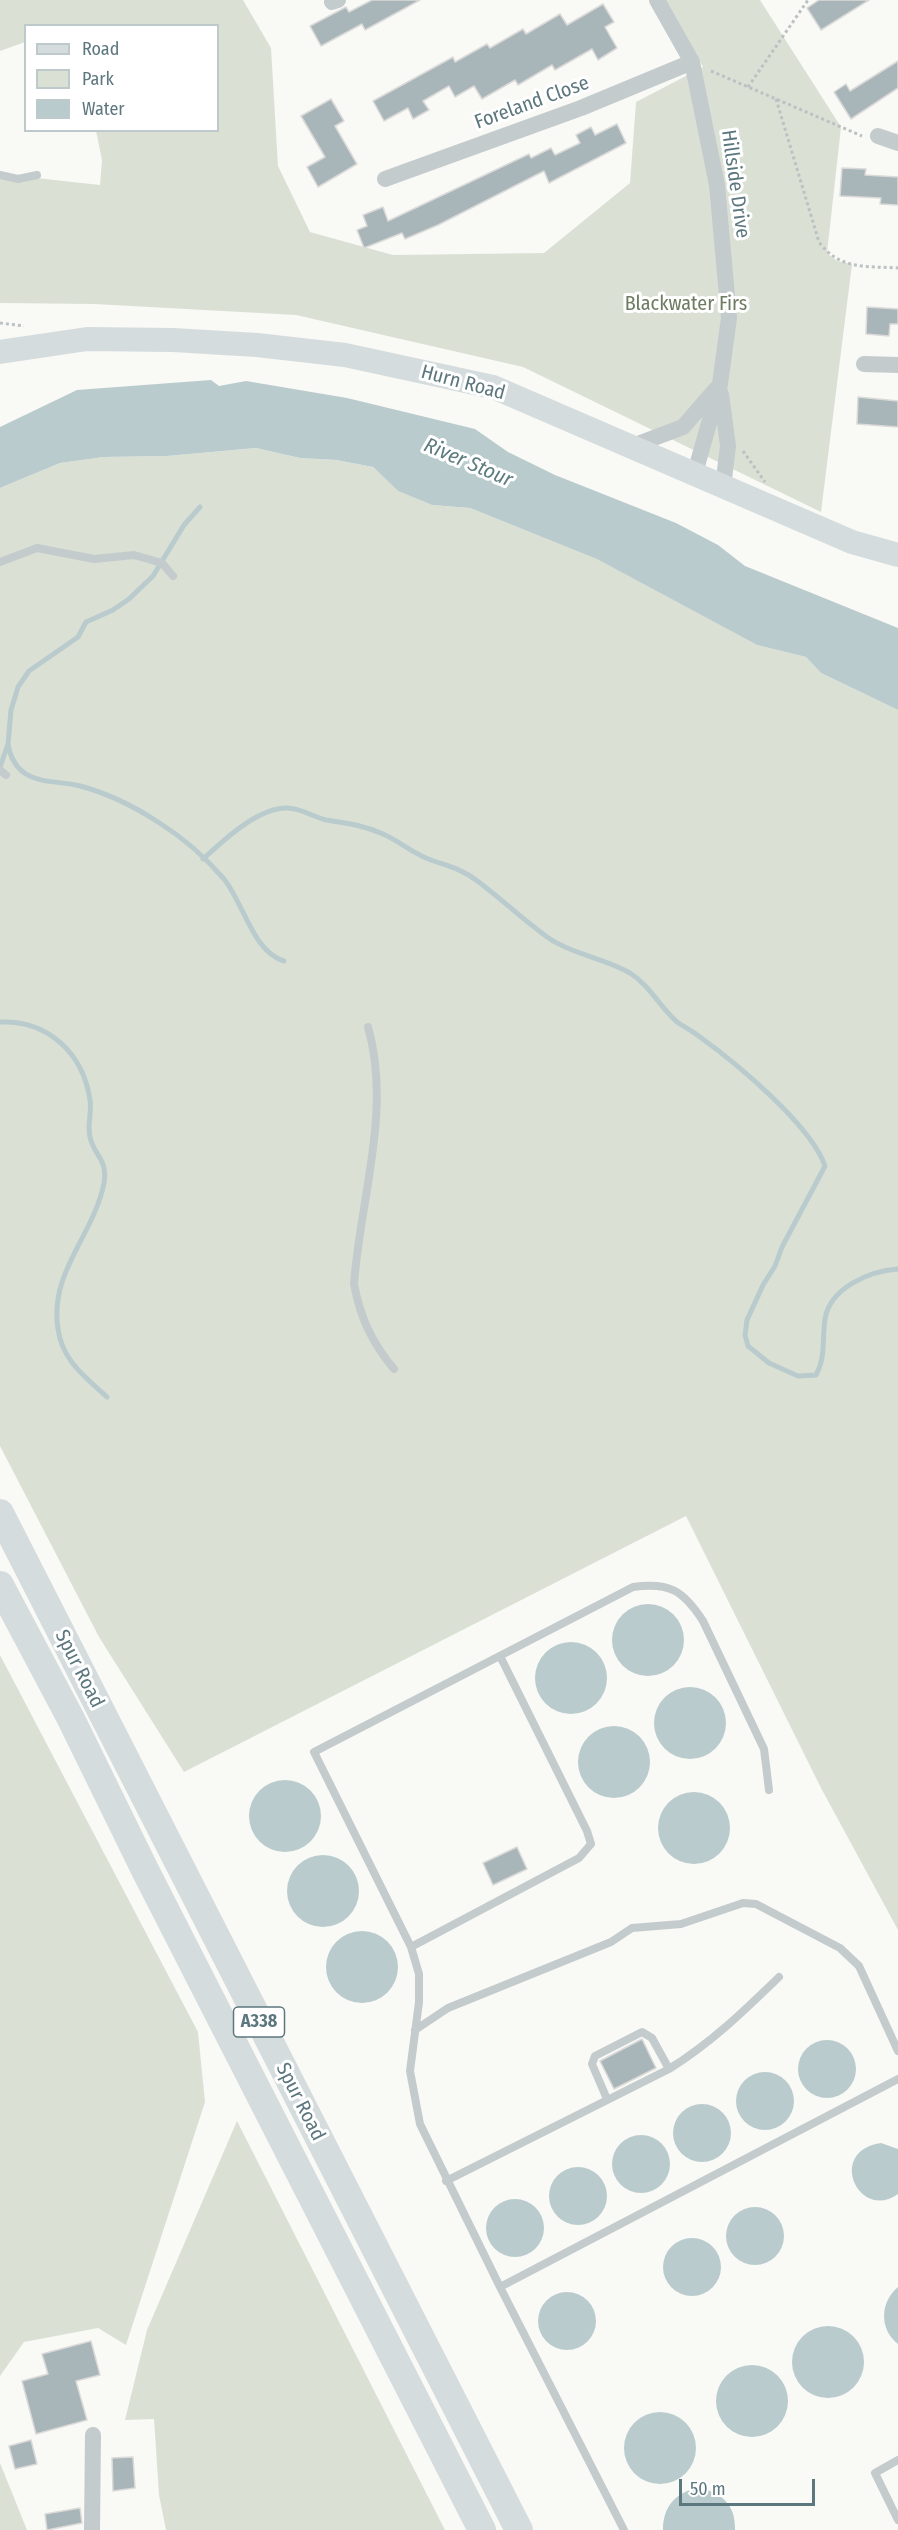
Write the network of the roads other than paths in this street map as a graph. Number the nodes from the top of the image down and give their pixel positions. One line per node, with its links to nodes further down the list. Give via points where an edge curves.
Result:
1 (657, 0): 2 (street, Hillside Drive)
2 (692, 62): 7 (street, Foreland Close, via 581,108); 11 (street, Hillside Drive, via 717,185 728,306)
3 (878, 136): 4 (street)
4 (898, 144)
5 (37, 175): 6 (lane, via 18,179)
6 (0, 176)
7 (385, 179)
8 (0, 352): 12 (main road, Hurn Road, via 87,339 173,340 345,355 493,387)
9 (864, 364): 10 (street)
10 (898, 365)
11 (720, 384): 12 (street, via 683,427); 13 (street, Hillside Drive); 14 (street, Hillside Drive, via 728,446)
12 (630, 447): 13 (main road, Hurn Road)
13 (695, 472): 14 (main road, Hurn Road)
14 (723, 486): 15 (main road, Hurn Road, via 852,542)
15 (898, 555)
16 (0, 562): 17 (lane, via 37,548 94,559 134,555 162,563)
17 (173, 576)
18 (368, 1027): 19 (lane, via 378,1086 354,1284 361,1314 374,1342)
19 (394, 1369)
20 (0, 1513): 33 (highway, Spur Road / A338)
21 (0, 1585): 38 (highway, Spur Road / A338)
22 (500, 1656): 23 (lane, via 633,1587 657,1584 676,1592 691,1602 703,1622 764,1749); 24 (lane, via 591,1844 579,1858); 24 (lane, via 314,1752)
23 (769, 1790)
24 (411, 1947): 26 (lane, via 419,1974)
25 (779, 1977): 28 (lane, via 716,2038)
26 (416, 2030): 27 (lane, via 448,2008 611,1942 632,1928 681,1924 743,1903 756,1904 840,1948 853,1960); 31 (lane, via 410,2070 414,2098 420,2124)
27 (898, 2051)
28 (669, 2069): 30 (lane); 30 (lane, via 652,2037 642,2032 595,2056 592,2064)
29 (898, 2079): 32 (lane)
30 (607, 2099): 31 (lane)
31 (446, 2181): 32 (lane)
32 (500, 2287): 41 (lane)
33 (400, 2300): 39 (highway, Spur Road / A338); 40 (highway, via 491,2448)
34 (93, 2435): 37 (street)
35 (898, 2460): 36 (lane, via 875,2473)
36 (898, 2520)
37 (92, 2530)
38 (482, 2530)
39 (519, 2530)
40 (536, 2530)
41 (624, 2530)

